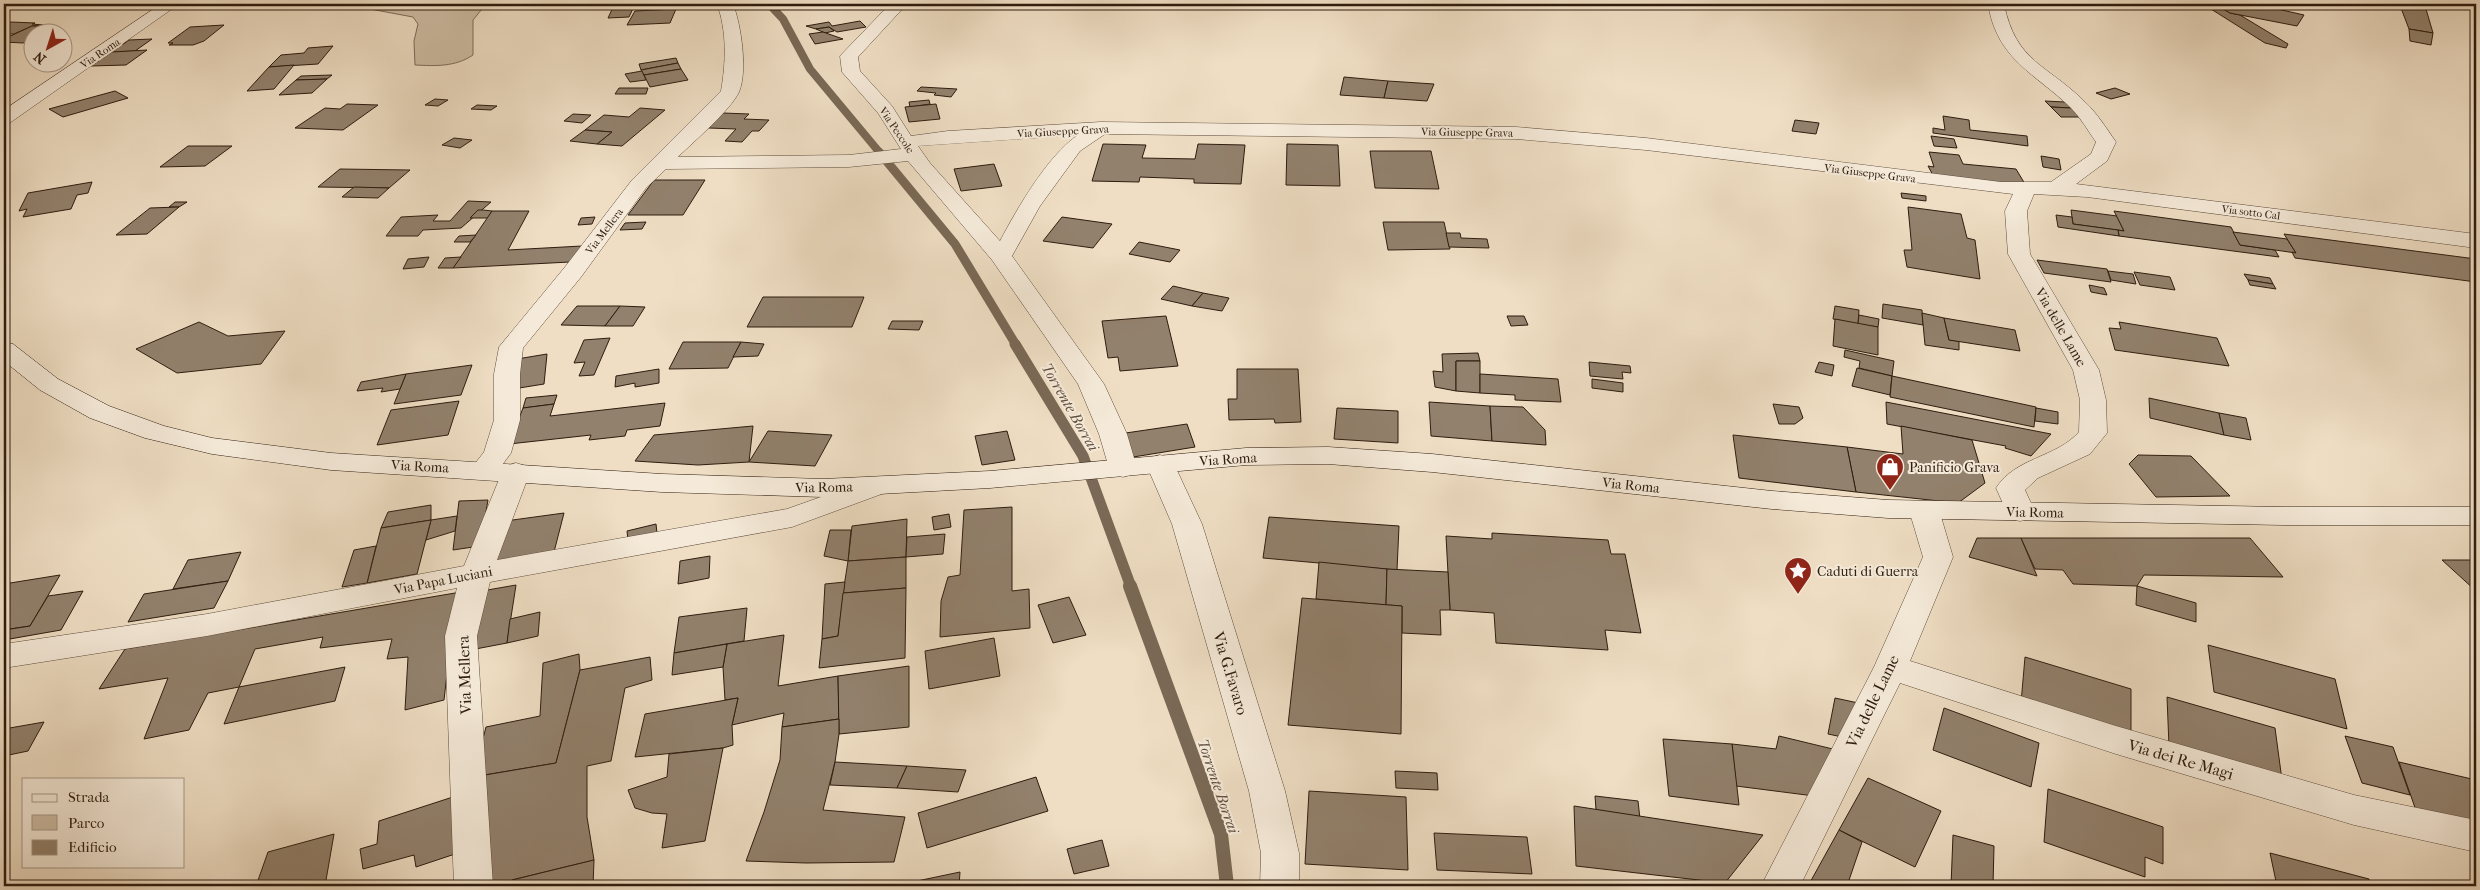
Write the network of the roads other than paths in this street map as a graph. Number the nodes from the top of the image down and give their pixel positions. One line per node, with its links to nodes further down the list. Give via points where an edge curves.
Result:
1 (171, 4): 5 (street, Via Roma)
2 (725, 4): 8 (street, Via Mellera, via 732,23 730,91)
3 (900, 4): 7 (street, Via Peccole, via 849,56 849,64 851,72 885,110)
4 (1996, 4): 9 (street, via 1996,14 2007,40 2019,58 2076,102 2106,142 2100,157)
5 (4, 118)
6 (1101, 128): 7 (street, Via Giuseppe Grava, via 948,137); 10 (street, Via Giuseppe Grava, via 1516,133 1646,144); 12 (street, via 1073,147 1030,205)
7 (905, 151): 8 (street, Via Giuseppe Grava, via 849,161); 12 (street, Via Peccole)
8 (658, 163): 16 (street, Via Mellera, via 511,347 507,374 507,420 497,453)
9 (2056, 188): 10 (street, Via sotto Cal); 11 (street, Via sotto Cal)
10 (2025, 190): 19 (street, Via delle Lame, via 2016,211 2019,254 2086,370 2093,400 2093,433 2080,448 2028,472 2010,488)
11 (2476, 241)
12 (1000, 255): 15 (street, Via Peccole, via 1091,384 1113,434)
13 (4, 350): 16 (street, Via Roma, via 20,365 78,403 132,424 187,440 317,460)
14 (1160, 464): 15 (street, Via Roma); 18 (street, Via Roma, via 1296,455 1370,457 1781,501); 26 (street, Via G.Favaro, via 1186,524 1267,791 1280,853)
15 (1115, 469): 17 (street, Via Roma)
16 (500, 471): 17 (street, Via Roma, via 806,488); 21 (street, Via Mellera)
17 (877, 486): 21 (street, Via Papa Luciani, via 792,518)
18 (1924, 510): 19 (street, Via Roma); 23 (street, Via delle Lame, via 1938,557)
19 (2020, 512): 20 (street, Via Roma)
20 (2476, 516)
21 (476, 574): 22 (street, Via Papa Luciani, via 207,625); 25 (street, Via Mellera, via 461,636)
22 (4, 656)
23 (1891, 666): 24 (street, Via dei Re Magi, via 2116,740 2354,810); 27 (street, Via delle Lame)
24 (2476, 836)
25 (474, 886)
26 (1280, 886)
27 (1780, 886)

